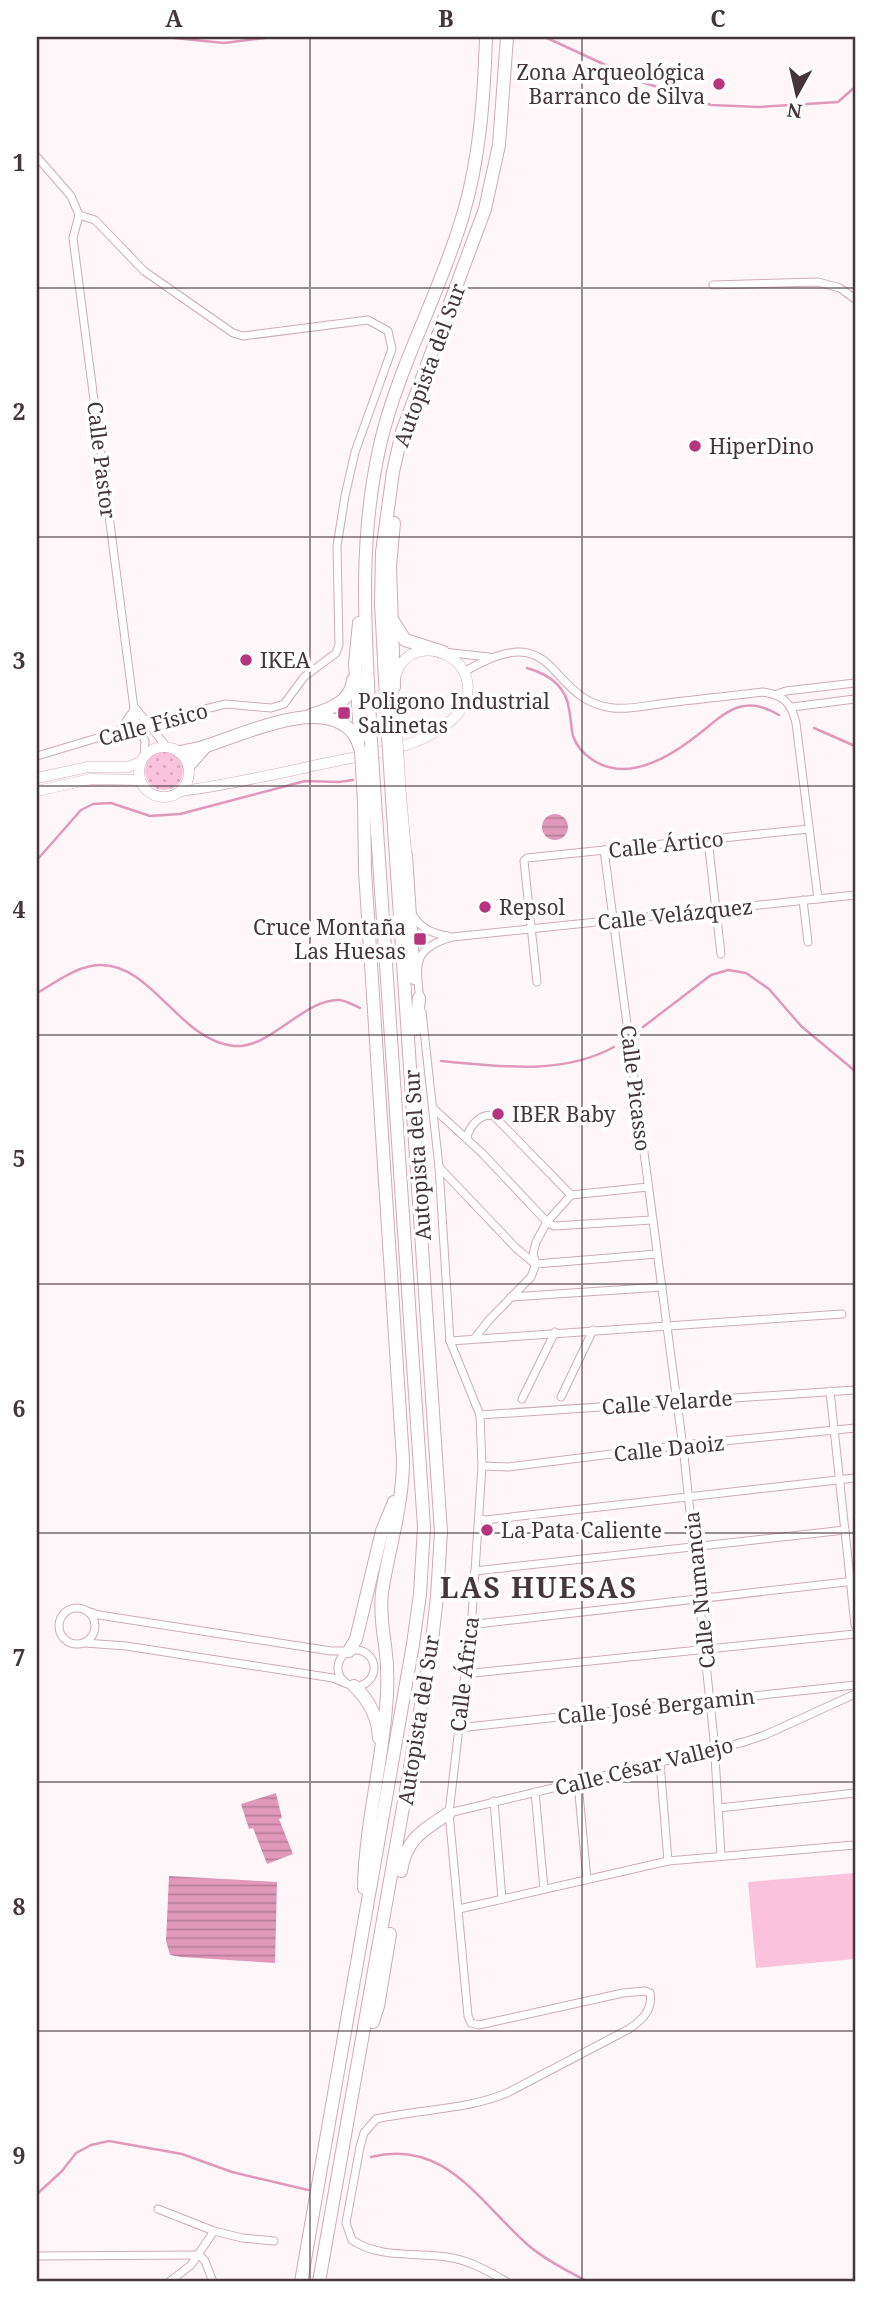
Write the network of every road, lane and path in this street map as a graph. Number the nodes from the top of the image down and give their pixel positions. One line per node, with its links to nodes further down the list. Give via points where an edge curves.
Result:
1 (486, 37): 8 (highway, Autopista del Sur, via 478,144 463,217 391,403 380,444 368,509)
2 (507, 37): 7 (highway, Autopista del Sur, via 499,145 485,209)
3 (37, 157): 4 (street, via 71,196)
4 (79, 215): 18 (street, Calle Pastor, via 74,238); 21 (street, Calle Físico, via 95,220 144,271 233,333 243,336 368,320 388,331 392,349 355,452 345,496 337,546 336,653 304,677 284,704 271,708 226,704)
5 (713, 285): 6 (street, via 818,282 840,288)
6 (855, 299)
7 (402, 432): 9 (highway); 24 (highway, Autopista del Sur, via 382,552 381,603)
8 (363, 600): 12 (highway); 26 (highway, Autopista del Sur)
9 (390, 612): 10 (highway, via 405,640); 15 (highway)
10 (443, 652): 11 (street); 13 (street); 15 (street, via 412,656 399,668)
11 (490, 657): 13 (street); 16 (street, via 532,653 589,701 614,708)
12 (355, 664): 20 (highway, via 345,699); 26 (highway)
13 (464, 672): 33 (street, via 467,683 459,712 414,742)
14 (855, 683): 16 (street)
15 (394, 687): 24 (street)
16 (777, 694): 19 (street)
17 (855, 699): 19 (street)
18 (134, 707): 21 (street, Calle Pastor); 22 (street, Calle Pastor); 23 (street)
19 (792, 707): 38 (street)
20 (298, 719): 25 (highway, via 250,729); 26 (highway, via 329,719 342,724)
21 (147, 723): 22 (street, Calle Físico); 27 (street, Calle Pastor)
22 (138, 726): 23 (street, Calle Físico); 29 (street, Calle Pastor, via 145,741)
23 (118, 733): 28 (street, Calle Físico)
24 (393, 734): 36 (highway, Autopista del Sur, bridge)
25 (206, 746): 27 (highway); 30 (highway)
26 (365, 747): 37 (highway, Autopista del Sur, bridge)
27 (173, 749): 29 (street, via 154,749); 30 (street)
28 (37, 756)
29 (143, 759): 31 (street, via 128,766 88,767); 32 (street)
30 (189, 769): 33 (street, via 203,783); 35 (street)
31 (37, 778)
32 (140, 780): 34 (street, via 91,779); 35 (street, via 158,796)
33 (218, 787): 35 (street)
34 (37, 790)
35 (181, 790)
36 (397, 797): 41 (street); 57 (highway, Autopista del Sur)
37 (369, 801): 85 (highway, via 365,871); 129 (highway, Autopista del Sur, via 424,1527 413,1644)
38 (809, 826): 39 (street, Calle Ártico); 43 (street)
39 (708, 840): 40 (street, Calle Ártico); 45 (street)
40 (604, 850): 47 (street, Calle Picasso); 48 (street, Calle Ártico, via 524,861)
41 (405, 855): 46 (street); 55 (highway)
42 (855, 895): 43 (street, Calle Velázquez)
43 (818, 899): 44 (street, Calle Velázquez)
44 (803, 900): 45 (street, Calle Velázquez); 50 (street)
45 (715, 910): 47 (street, Calle Velázquez); 51 (street)
46 (415, 918): 49 (street, Calle Velázquez, via 428,930); 52 (street)
47 (613, 920): 48 (street, Calle Velázquez); 62 (street, Calle Picasso)
48 (531, 930): 49 (street, Calle Velázquez); 53 (street)
49 (452, 937): 52 (street, Calle Velázquez, via 424,949)
50 (808, 942)
51 (721, 954)
52 (418, 962): 54 (street, Calle África)
53 (537, 982)
54 (419, 998): 55 (highway); 56 (street, Calle África)
55 (416, 1029): 57 (highway)
56 (433, 1108): 58 (street); 61 (street, Calle África)
57 (415, 1121): 130 (highway, Autopista del Sur, via 441,1532 438,1597)
58 (452, 1125): 59 (street); 60 (street)
59 (472, 1126): 60 (street); 63 (street, via 483,1116 494,1116)
60 (467, 1139): 65 (street)
61 (439, 1167): 67 (street); 75 (street, Calle África)
62 (648, 1187): 63 (street); 64 (street, Calle Picasso)
63 (571, 1195): 65 (street)
64 (652, 1220): 65 (street, via 554,1226); 66 (street, Calle Picasso)
65 (547, 1222): 67 (street, via 536,1242)
66 (657, 1254): 67 (street); 68 (street, Calle Picasso)
67 (536, 1264): 69 (street, via 531,1277)
68 (662, 1287): 69 (street); 71 (street, Calle Picasso)
69 (510, 1297): 74 (street)
70 (842, 1314): 71 (street)
71 (667, 1325): 72 (street); 80 (street, Calle Numancia)
72 (593, 1330): 73 (street); 78 (street)
73 (555, 1332): 74 (street); 79 (street)
74 (475, 1338): 75 (street)
75 (450, 1341): 81 (street, Calle África)
76 (855, 1390): 77 (street, Calle Velarde)
77 (830, 1391): 80 (street, Calle Velarde); 83 (street)
78 (561, 1397)
79 (522, 1399)
80 (678, 1400): 81 (street, Calle Velarde); 84 (street, Calle Numancia)
81 (480, 1415): 86 (street, Calle África)
82 (855, 1428): 83 (street, Calle Daoiz)
83 (835, 1430): 84 (street, Calle Daoiz); 88 (street)
84 (683, 1445): 86 (street, Calle Daoiz, via 508,1467); 89 (street, Calle Numancia)
85 (403, 1460): 102 (highway, via 356,1639); 115 (highway, via 382,1592 388,1683)
86 (482, 1466): 90 (street, Calle África)
87 (855, 1478): 88 (street)
88 (840, 1480): 89 (street); 91 (street)
89 (689, 1497): 90 (street); 92 (street, Calle Numancia)
90 (479, 1518): 93 (street, Calle África)
91 (845, 1530): 92 (street); 94 (street)
92 (694, 1547): 93 (street); 95 (street, Calle Numancia)
93 (475, 1571): 97 (street, Calle África)
94 (853, 1581): 95 (street); 98 (street)
95 (699, 1597): 97 (street); 101 (street, Calle Numancia)
96 (90, 1612): 100 (street, via 96,1628); 100 (street, via 72,1608 60,1620 60,1632 67,1641); 102 (street)
97 (471, 1622): 103 (street, Calle África)
98 (855, 1625)
99 (855, 1634): 101 (street)
100 (85, 1643): 104 (street, via 333,1678)
101 (705, 1649): 103 (street); 108 (street, Calle Numancia)
102 (348, 1651): 104 (street, via 338,1663 338,1674); 104 (street, via 360,1650 374,1662 366,1684)
103 (464, 1674): 112 (street, Calle África)
104 (350, 1685): 115 (highway, via 364,1695 373,1710 379,1732)
105 (855, 1685): 106 (street, Calle José Bergamin)
106 (835, 1687): 108 (street, Calle José Bergamin); 111 (street, via 839,1693)
107 (855, 1694): 109 (street, Calle César Vallejo)
108 (710, 1699): 112 (street, Calle José Bergamin); 113 (street, Calle Numancia)
109 (846, 1699): 110 (street); 111 (street, Calle César Vallejo)
110 (855, 1702)
111 (834, 1704): 113 (street, Calle César Vallejo, via 765,1735)
112 (458, 1728): 121 (street, Calle África)
113 (715, 1749): 114 (street, Calle César Vallejo); 120 (street, Calle Numancia)
114 (660, 1763): 116 (street, Calle César Vallejo); 124 (street)
115 (378, 1777): 129 (highway, via 365,1858)
116 (578, 1783): 117 (street, Calle César Vallejo); 125 (street)
117 (535, 1792): 119 (street, Calle César Vallejo); 126 (street)
118 (855, 1793): 120 (street)
119 (494, 1801): 121 (street, Calle César Vallejo); 127 (street)
120 (719, 1808): 123 (street, Calle Numancia)
121 (450, 1813): 128 (street, Calle África); 130 (highway, via 412,1840 403,1859 378,2006)
122 (855, 1846): 123 (street)
123 (721, 1856): 124 (street)
124 (668, 1861): 125 (street)
125 (586, 1880): 126 (street)
126 (544, 1889): 127 (street)
127 (502, 1899): 128 (street)
128 (459, 1909): 140 (street, Calle África, via 471,2023 479,2025 624,1993 645,1991 652,1997 642,2020 629,2029 509,2092 475,2103 376,2119 364,2133 346,2223 352,2240 370,2249 468,2262)
129 (364, 1915): 138 (highway, Autopista del Sur)
130 (359, 2062): 139 (highway, Autopista del Sur)
131 (158, 2209): 132 (street)
132 (214, 2231): 133 (street); 134 (street)
133 (274, 2241)
134 (198, 2255): 135 (street); 136 (street); 137 (street)
135 (37, 2256)
136 (169, 2282)
137 (213, 2282)
138 (301, 2282)
139 (319, 2282)
140 (507, 2282)

